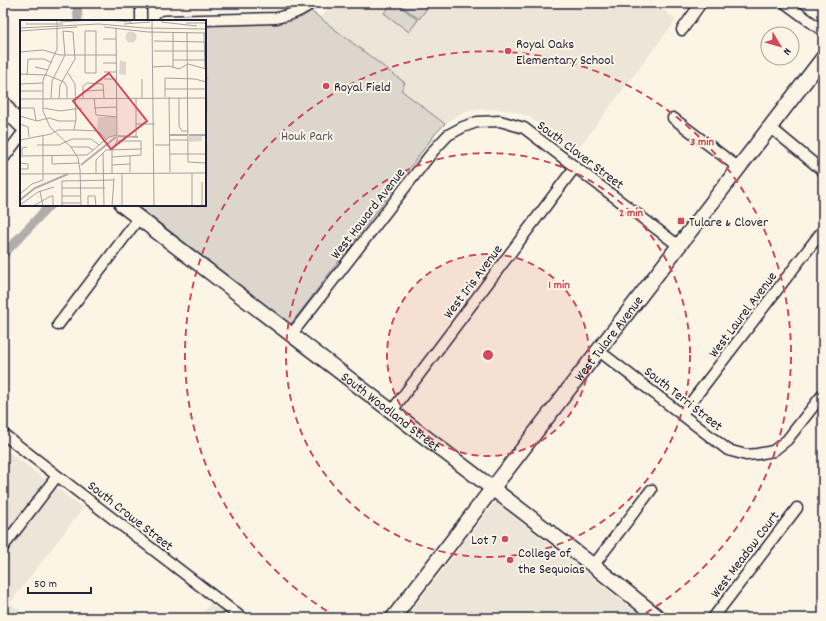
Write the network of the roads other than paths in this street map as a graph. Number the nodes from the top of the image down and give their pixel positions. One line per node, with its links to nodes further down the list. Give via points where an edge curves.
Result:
1 (141, 3): 5 (street)
2 (312, 3): 6 (street, via 294,14 276,18)
3 (701, 3): 7 (street)
4 (785, 3): 8 (street)
5 (141, 20)
6 (201, 20)
7 (682, 30)
8 (823, 31)
9 (823, 58): 14 (street, West Tulare Avenue)
10 (3, 103): 13 (street)
11 (673, 118): 18 (street)
12 (477, 122): 17 (street, South Clover Street, via 500,121 524,128); 25 (street, West Howard Avenue, via 448,136 434,150)
13 (20, 125)
14 (770, 126): 18 (street, West Tulare Avenue); 19 (street)
15 (20, 136): 16 (street)
16 (3, 159)
17 (575, 167): 23 (street, South Clover Street); 28 (street, West Iris Avenue)
18 (739, 168): 23 (street, West Tulare Avenue)
19 (823, 171)
20 (123, 206): 21 (street, South Woodland Street)
21 (138, 218): 24 (street); 25 (street, South Woodland Street)
22 (823, 230): 29 (street, West Laurel Avenue)
23 (679, 246): 26 (street, West Tulare Avenue)
24 (58, 324)
25 (292, 335): 28 (street, South Woodland Street)
26 (599, 351): 29 (street, South Terri Street); 32 (street, West Tulare Avenue)
27 (823, 394): 29 (street, South Terri Street, via 787,440 773,451 756,454 746,455 728,450)
28 (391, 412): 32 (street, South Woodland Street)
29 (682, 414)
30 (3, 434): 31 (street, South Crowe Street)
31 (57, 476): 35 (street); 37 (street, South Crowe Street)
32 (493, 490): 36 (street, South Woodland Street); 38 (street, West Tulare Avenue)
33 (651, 490): 36 (street)
34 (797, 508): 40 (street, West Meadow Court)
35 (3, 547)
36 (593, 566): 39 (street, South Woodland Street)
37 (242, 618)
38 (393, 618)
39 (659, 618)
40 (713, 618)

